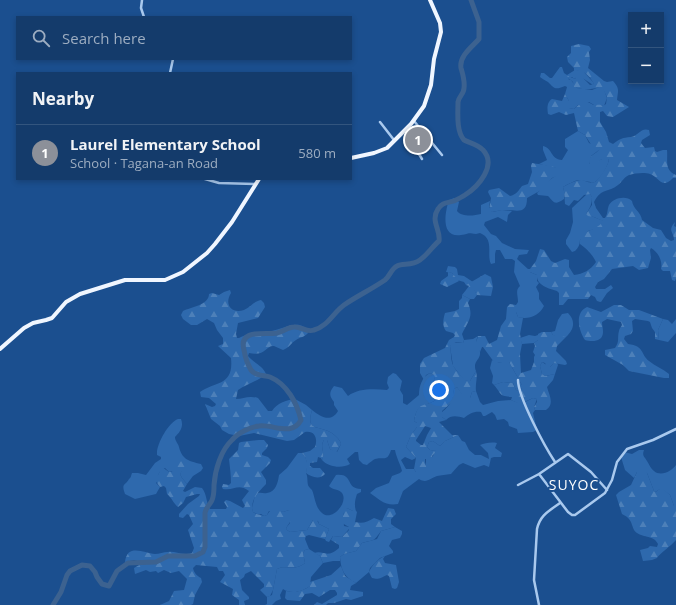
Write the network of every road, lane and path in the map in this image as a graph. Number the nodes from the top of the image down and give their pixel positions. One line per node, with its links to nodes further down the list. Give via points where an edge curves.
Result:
1 (142, 0): 3 (street)
2 (430, 0): 6 (main road, via 441,32 428,97)
3 (144, 16)
4 (173, 60): 5 (street)
5 (170, 72)
6 (414, 121): 8 (main road); 10 (street)
7 (380, 122): 9 (street)
8 (405, 131): 9 (main road); 12 (street)
9 (394, 141): 11 (main road, via 379,152)
10 (442, 155)
11 (352, 158)
12 (422, 158)
13 (209, 180): 15 (street, via 218,183)
14 (258, 180): 15 (main road)
15 (255, 184): 16 (main road, via 215,244 183,272 165,280 125,280 80,294 66,302 52,318 24,328)
16 (0, 349)
17 (518, 380): 19 (street, via 526,406)
18 (676, 429): 22 (street, via 627,449 617,462)
19 (555, 462): 20 (street); 22 (street, via 570,454)
20 (539, 474): 21 (street); 23 (street)
21 (518, 485)
22 (608, 490): 23 (street, via 576,515 571,515)
23 (560, 503): 24 (street, via 542,517 537,529 534,580)
24 (539, 605)

